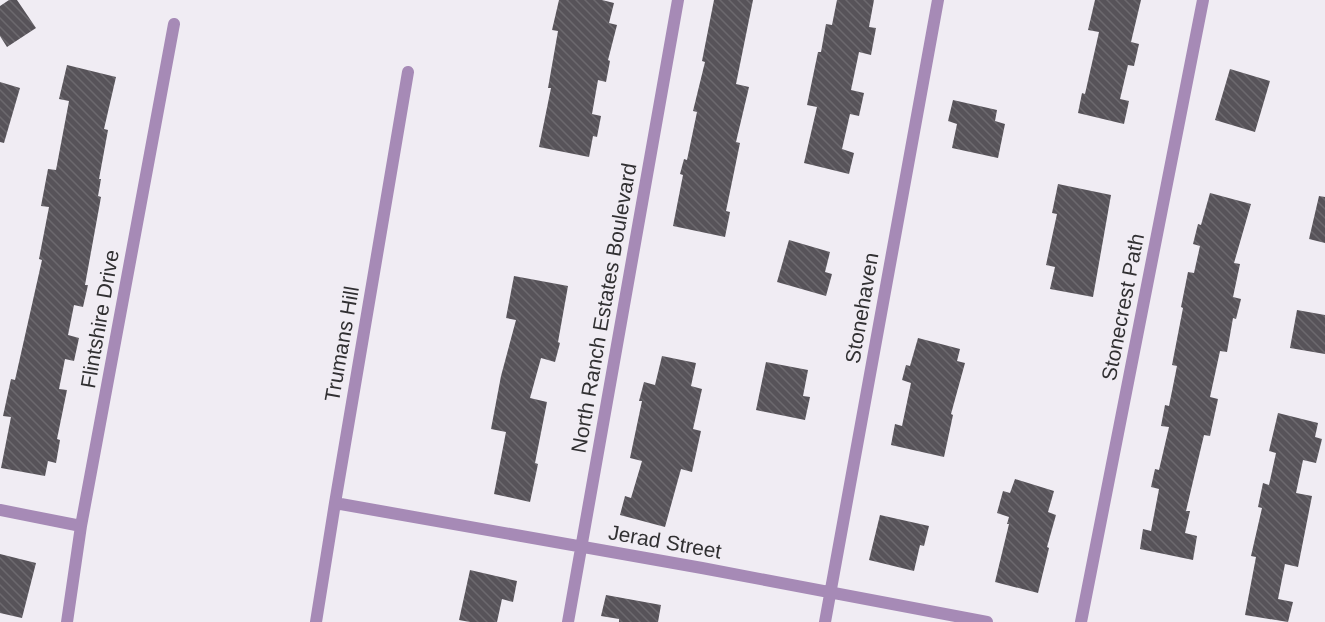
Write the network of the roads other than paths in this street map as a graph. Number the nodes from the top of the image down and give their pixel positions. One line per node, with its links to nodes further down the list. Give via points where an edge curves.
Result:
1 (678, 0): 9 (street, North Ranch Estates Boulevard)
2 (938, 0): 10 (street, Stonehaven)
3 (1203, 0): 16 (street, Stonecrest Path)
4 (174, 24): 8 (street, Flintshire Drive)
5 (408, 72): 6 (street, Trumans Hill)
6 (334, 503): 9 (street, Jerad Street); 12 (street, Trumans Hill)
7 (0, 510): 8 (street)
8 (81, 526): 11 (street, Flintshire Drive)
9 (582, 547): 10 (street, Jerad Street); 13 (street, North Ranch Estates Boulevard)
10 (830, 592): 14 (street, Stonehaven); 15 (street, Jerad Street)
11 (67, 622)
12 (316, 622)
13 (568, 622)
14 (825, 622)
15 (987, 622)
16 (1081, 622)

